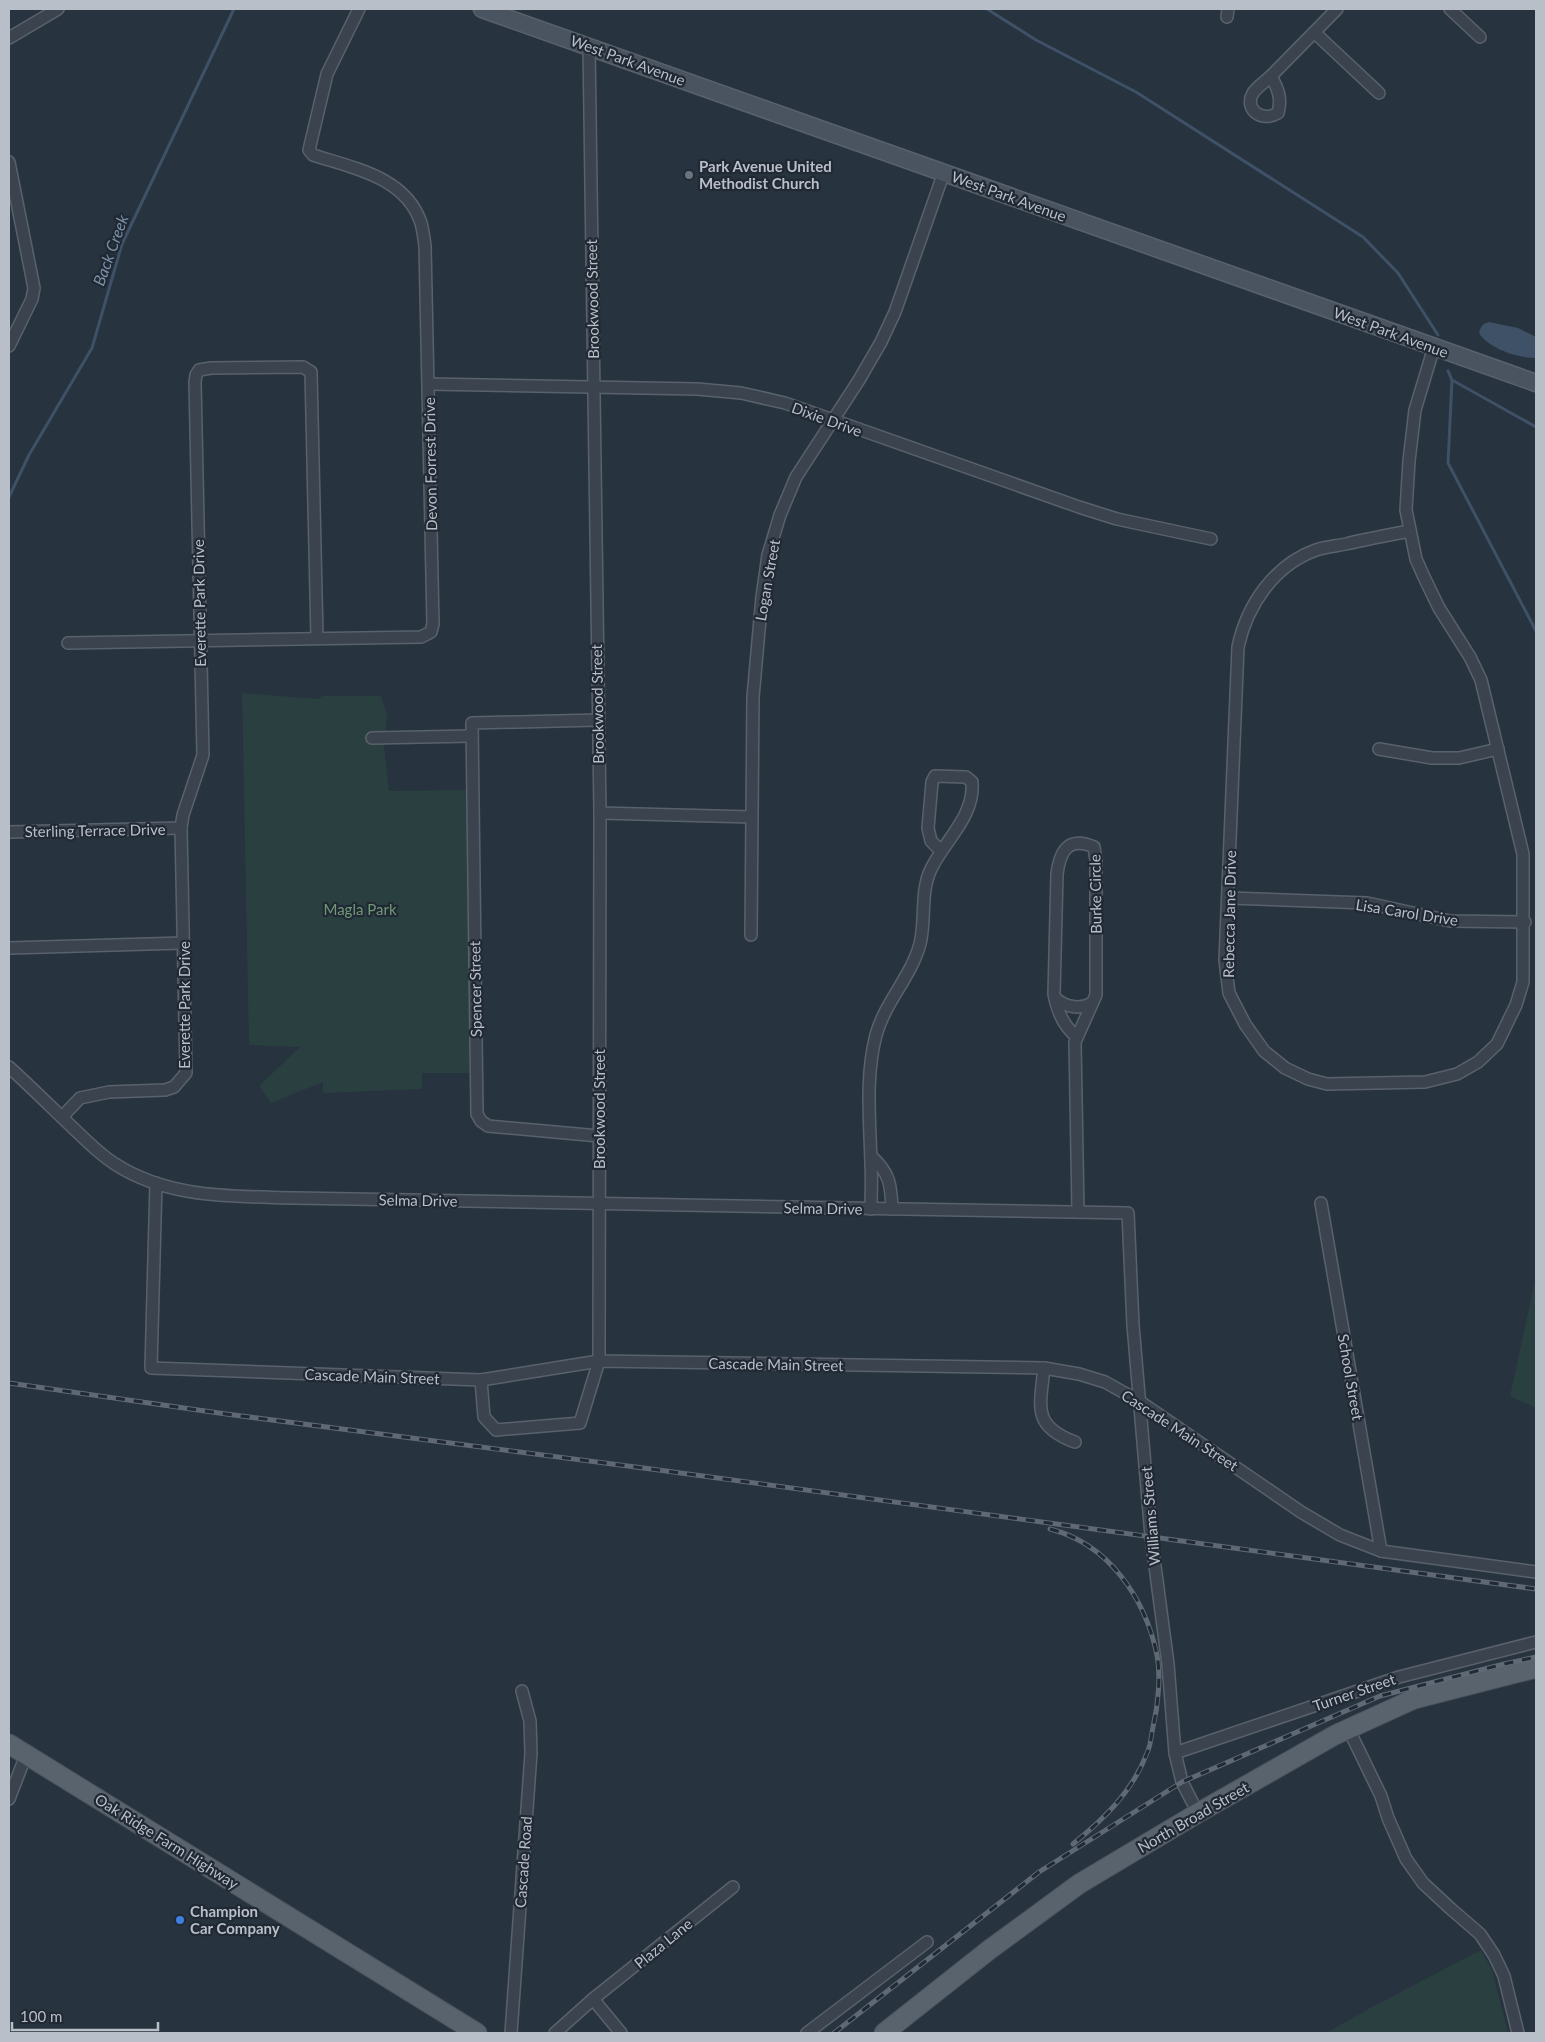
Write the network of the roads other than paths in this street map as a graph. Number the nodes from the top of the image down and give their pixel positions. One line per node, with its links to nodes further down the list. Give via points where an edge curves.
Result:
1 (58, 9): 8 (street)
2 (359, 9): 17 (street, Devon Forrest Drive, via 327,74 309,150 313,155 380,177 402,192 413,206 421,223 425,246)
3 (482, 9): 9 (main road, West Park Avenue)
4 (1337, 9): 6 (street)
5 (1450, 9): 7 (street)
6 (1315, 33): 10 (street); 11 (street)
7 (1480, 37)
8 (9, 38)
9 (589, 46): 13 (main road, West Park Avenue); 18 (street, Brookwood Street)
10 (1271, 76)
11 (1379, 93)
12 (9, 162): 14 (street, via 34,288 32,299)
13 (944, 172): 15 (main road, West Park Avenue); 19 (street, Logan Street, via 895,312 881,342)
14 (9, 346)
15 (1434, 347): 16 (main road, West Park Avenue); 20 (street, Rebecca Jane Drive, via 1415,410 1406,510)
16 (1536, 383)
17 (429, 384): 18 (street, Dixie Drive); 22 (street, Devon Forrest Drive, via 431,632 421,637)
18 (593, 387): 19 (street, Dixie Drive, via 741,393); 25 (street, Brookwood Street)
19 (832, 421): 21 (street, Dixie Drive, via 1116,519); 31 (street, Logan Street, via 796,477 768,555 753,697)
20 (1410, 531): 29 (street, Rebecca Jane Drive, via 1416,559 1430,592 1481,680); 35 (street, Rebecca Jane Drive, via 1316,550 1269,582 1252,605 1242,627 1238,647)
21 (1210, 539)
22 (317, 637): 23 (street, Devon Forrest Drive); 23 (street, Everette Park Drive, via 311,372 303,367 211,368 199,370 195,382)
23 (200, 640): 24 (street, Devon Forrest Drive); 32 (street, Everette Park Drive, via 203,755)
24 (68, 643)
25 (598, 720): 26 (street, via 472,723); 30 (street, Brookwood Street)
26 (472, 736): 27 (street); 45 (street, Spencer Street, via 477,1114 488,1126)
27 (372, 738)
28 (1379, 749): 29 (street, via 1432,758 1459,758)
29 (1498, 749): 36 (street, Rebecca Jane Drive, via 1523,854)
30 (600, 813): 31 (street); 45 (street, Brookwood Street)
31 (752, 816): 37 (street, Logan Street)
32 (180, 828): 33 (street, Sterling Terrace Drive); 38 (street, Everette Park Drive)
33 (9, 832)
34 (941, 851): 34 (street, Selma Drive, via 974,796 972,782 966,777 935,776 932,782 928,828 931,840); 46 (street, Selma Drive, via 930,871 915,960 884,1014 874,1042 870,1075)
35 (1229, 898): 36 (street, Lisa Carol Drive, via 1367,903 1450,921); 36 (street, Rebecca Jane Drive, via 1225,960 1229,993 1245,1024 1264,1051 1284,1068 1327,1084 1424,1082 1457,1074 1478,1062 1497,1044 1516,1005 1523,982)
36 (1524, 922)
37 (751, 935)
38 (184, 943): 39 (street); 44 (street, Everette Park Drive, via 186,1073 180,1082 165,1090 86,1096 73,1104)
39 (9, 948)
40 (1055, 998): 41 (street, via 1059,1003 1072,1007); 41 (street, Burke Circle, via 1059,859 1069,845 1087,844 1094,847 1096,860 1096,995); 42 (street, Burke Circle, via 1062,1020)
41 (1092, 1003): 42 (street, Burke Circle)
42 (1077, 1037): 52 (street, Burke Circle)
43 (9, 1067): 44 (street, Selma Drive)
44 (62, 1117): 47 (street, Selma Drive, via 115,1164)
45 (599, 1136): 49 (street, Brookwood Street)
46 (871, 1156): 50 (street, Selma Drive); 51 (street, via 888,1177)
47 (156, 1183): 49 (street, Selma Drive, via 222,1196); 56 (street, Cascade Main Street, via 151,1368)
48 (1321, 1203): 59 (street, School Street)
49 (598, 1204): 50 (street, Selma Drive); 54 (street, Brookwood Street)
50 (871, 1209): 51 (street, Selma Drive)
51 (892, 1209): 52 (street, Selma Drive)
52 (1078, 1212): 53 (street, Selma Drive)
53 (1128, 1213): 57 (street, Williams Street)
54 (599, 1361): 55 (street, Cascade Main Street); 56 (street, Cascade Main Street); 56 (street, Brookwood Street, via 580,1423 496,1430 484,1417)
55 (1044, 1368): 57 (street, Cascade Main Street, via 1105,1382); 58 (street, via 1042,1418 1058,1436)
56 (480, 1380)
57 (1139, 1401): 59 (street, Cascade Main Street, via 1309,1516 1340,1535); 66 (street, Williams Street)
58 (1075, 1442)
59 (1382, 1551): 60 (street, Cascade Main Street)
60 (1536, 1572)
61 (1536, 1642): 66 (street, Turner Street, via 1399,1677)
62 (1536, 1668): 64 (main road, North Broad Street, via 1414,1699)
63 (522, 1690): 74 (street, Cascade Road, via 530,1721 531,1753)
64 (1348, 1728): 69 (main road, North Broad Street); 79 (street, via 1406,1858 1423,1883 1480,1934 1494,1955 1504,1976)
65 (9, 1744): 67 (main road, Oak Ridge Farm Highway)
66 (1175, 1753): 69 (street, Williams Street, via 1182,1782)
67 (26, 1755): 68 (street); 73 (main road, Oak Ridge Farm Highway)
68 (9, 1799)
69 (1198, 1813): 78 (main road, North Broad Street, via 1079,1884)
70 (733, 1887): 72 (street, Plaza Lane)
71 (927, 1942): 77 (street)
72 (593, 1999): 75 (street, Plaza Lane); 76 (street)
73 (477, 2033)
74 (511, 2033)
75 (555, 2033)
76 (621, 2033)
77 (807, 2033)
78 (884, 2033)
79 (1518, 2033)

